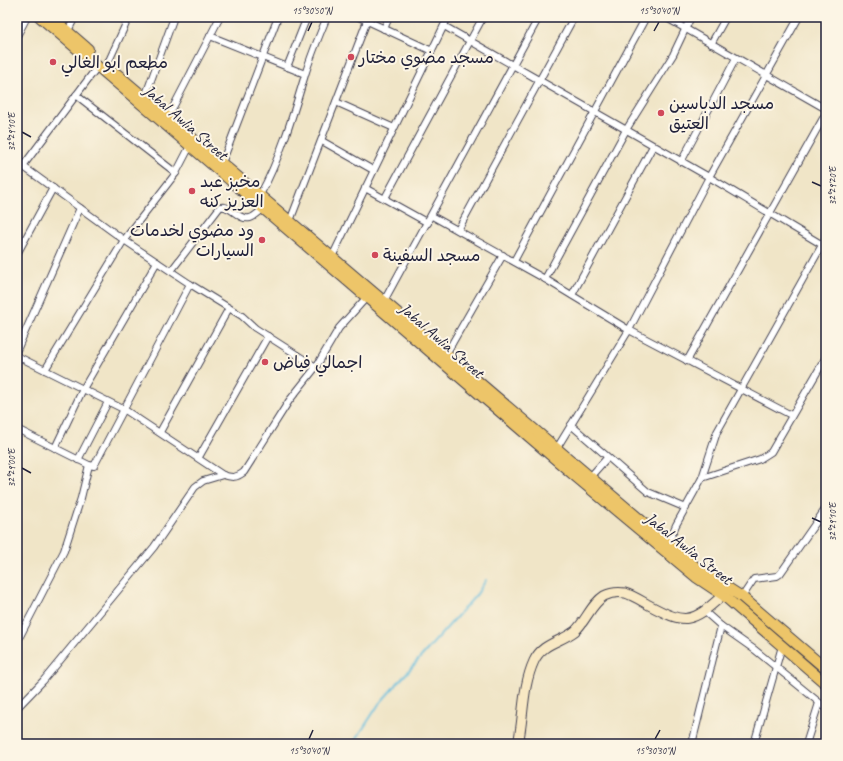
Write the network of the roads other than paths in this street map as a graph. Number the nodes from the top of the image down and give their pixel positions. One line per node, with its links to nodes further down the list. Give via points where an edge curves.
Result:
1 (27, 17): 27 (street)
2 (40, 17): 34 (main road, Jabal Awlia Street)
3 (51, 17): 26 (main road, Jabal Awlia Street)
4 (75, 17): 26 (street)
5 (129, 17): 34 (street)
6 (174, 17): 42 (street)
7 (220, 17): 28 (street)
8 (278, 17): 32 (street)
9 (307, 17): 36 (street)
10 (327, 17): 37 (street)
11 (359, 17): 22 (street)
12 (389, 17): 25 (street)
13 (448, 17): 23 (street)
14 (483, 17): 29 (street)
15 (540, 17): 35 (street)
16 (574, 17): 39 (street)
17 (646, 17): 45 (street)
18 (665, 17): 24 (street)
19 (691, 17): 24 (street)
20 (726, 17): 30 (street)
21 (799, 17): 38 (street)
22 (367, 21): 25 (street); 43 (street)
23 (444, 26): 29 (street); 31 (street)
24 (685, 28): 30 (street); 49 (street, via 673,55)
25 (384, 29): 31 (street)
26 (68, 31): 34 (main road, Jabal Awlia Street)
27 (17, 36)
28 (210, 36): 32 (street); 47 (street)
29 (470, 41): 35 (street); 63 (street)
30 (711, 44): 33 (street)
31 (432, 51): 48 (street)
32 (262, 57): 36 (street); 54 (street)
33 (736, 58): 38 (street); 53 (street)
34 (102, 66): 40 (main road, Jabal Awlia Street); 41 (street)
35 (512, 66): 39 (street); 67 (street)
36 (287, 67): 37 (street)
37 (305, 74): 62 (street, via 289,125)
38 (767, 76): 44 (street); 59 (street)
39 (540, 81): 45 (street); 70 (street)
40 (131, 90): 42 (main road, Jabal Awlia Street); 51 (main road, Jabal Awlia Street)
41 (76, 95): 55 (street); 57 (street)
42 (145, 97): 47 (main road, Jabal Awlia Street)
43 (336, 102): 48 (street); 50 (street)
44 (826, 109)
45 (595, 113): 49 (street); 77 (street)
46 (826, 113): 66 (street)
47 (168, 117): 54 (main road, Jabal Awlia Street)
48 (394, 128): 56 (street)
49 (626, 130): 52 (street); 80 (street)
50 (322, 141): 56 (street); 68 (street)
51 (190, 146): 57 (street); 65 (main road, Jabal Awlia Street)
52 (653, 146): 53 (street); 82 (street)
53 (681, 162): 59 (street)
54 (222, 163): 62 (main road, Jabal Awlia Street)
55 (19, 164): 58 (street); 60 (street)
56 (373, 170): 61 (street)
57 (176, 173): 72 (street)
58 (17, 174)
59 (709, 177): 66 (street); 86 (street)
60 (53, 188): 64 (street); 74 (street)
61 (365, 188): 63 (street); 76 (street)
62 (260, 195): 68 (main road, Jabal Awlia Street)
63 (385, 198): 69 (street)
64 (80, 208): 72 (street); 88 (street)
65 (263, 209): 79 (street, via 251,218 246,218 226,206 220,207); 83 (main road, Jabal Awlia Street)
66 (769, 212): 73 (street); 92 (street)
67 (432, 216): 69 (street); 70 (street)
68 (290, 221): 76 (main road, Jabal Awlia Street)
69 (428, 223): 84 (street)
70 (458, 230): 75 (street)
71 (826, 238): 73 (street)
72 (124, 240): 78 (street); 94 (street)
73 (824, 246): 96 (street)
74 (17, 254)
75 (503, 255): 77 (street); 89 (street)
76 (332, 257): 84 (main road, Jabal Awlia Street)
77 (514, 261): 80 (street)
78 (157, 262): 79 (street); 95 (street)
79 (171, 271): 81 (street)
80 (545, 279): 82 (street)
81 (190, 284): 85 (street); 98 (street)
82 (572, 295): 86 (street)
83 (367, 297): 93 (street, via 339,328); 114 (main road, Jabal Awlia Street)
84 (384, 301): 89 (main road, Jabal Awlia Street)
85 (229, 308): 87 (street); 102 (street)
86 (629, 330): 92 (street); 100 (street)
87 (268, 336): 93 (street); 105 (street)
88 (17, 350)
89 (446, 354): 104 (main road, Jabal Awlia Street)
90 (17, 356): 94 (street)
91 (826, 358): 99 (street)
92 (687, 361): 96 (street)
93 (316, 367): 109 (street, via 288,401 244,472 231,478)
94 (45, 370): 95 (street)
95 (83, 389): 97 (street); 103 (street)
96 (741, 390): 99 (street); 111 (street, via 717,432)
97 (108, 402): 98 (street); 107 (street)
98 (125, 410): 102 (street); 108 (street, via 98,462 94,466)
99 (791, 415): 111 (street, via 775,447 767,456)
100 (571, 425): 104 (street); 106 (street)
101 (17, 430): 103 (street)
102 (160, 432): 105 (street)
103 (54, 448): 107 (street)
104 (557, 448): 110 (main road, Jabal Awlia Street)
105 (199, 457): 109 (street)
106 (607, 458): 110 (street); 112 (street, via 648,492)
107 (78, 460): 108 (street)
108 (89, 465): 119 (street, via 64,551)
109 (223, 475): 125 (street, via 203,481 195,487 154,546 43,681)
110 (590, 476): 114 (main road, Jabal Awlia Street)
111 (702, 478): 112 (street)
112 (686, 508): 114 (street)
113 (826, 508): 116 (street, via 780,574 754,579)
114 (667, 547): 115 (main road, Jabal Awlia Street, via 696,577); 116 (main road, Jabal Awlia Street)
115 (724, 595): 117 (street); 120 (main road, Jabal Awlia Street)
116 (742, 597): 122 (main road, Jabal Awlia Street)
117 (705, 612): 118 (street); 127 (street, via 694,618 685,619 668,615 626,594 615,593 603,597 575,630 565,638 546,646 538,654 528,679)
118 (721, 626): 121 (street); 128 (street)
119 (17, 642)
120 (782, 646): 121 (street); 123 (main road, Jabal Awlia Street)
121 (776, 666): 124 (street); 129 (street)
122 (826, 669)
123 (826, 684)
124 (819, 703): 126 (street); 130 (street)
125 (17, 708)
126 (826, 708)
127 (518, 744)
128 (692, 744)
129 (754, 744)
130 (806, 744)

